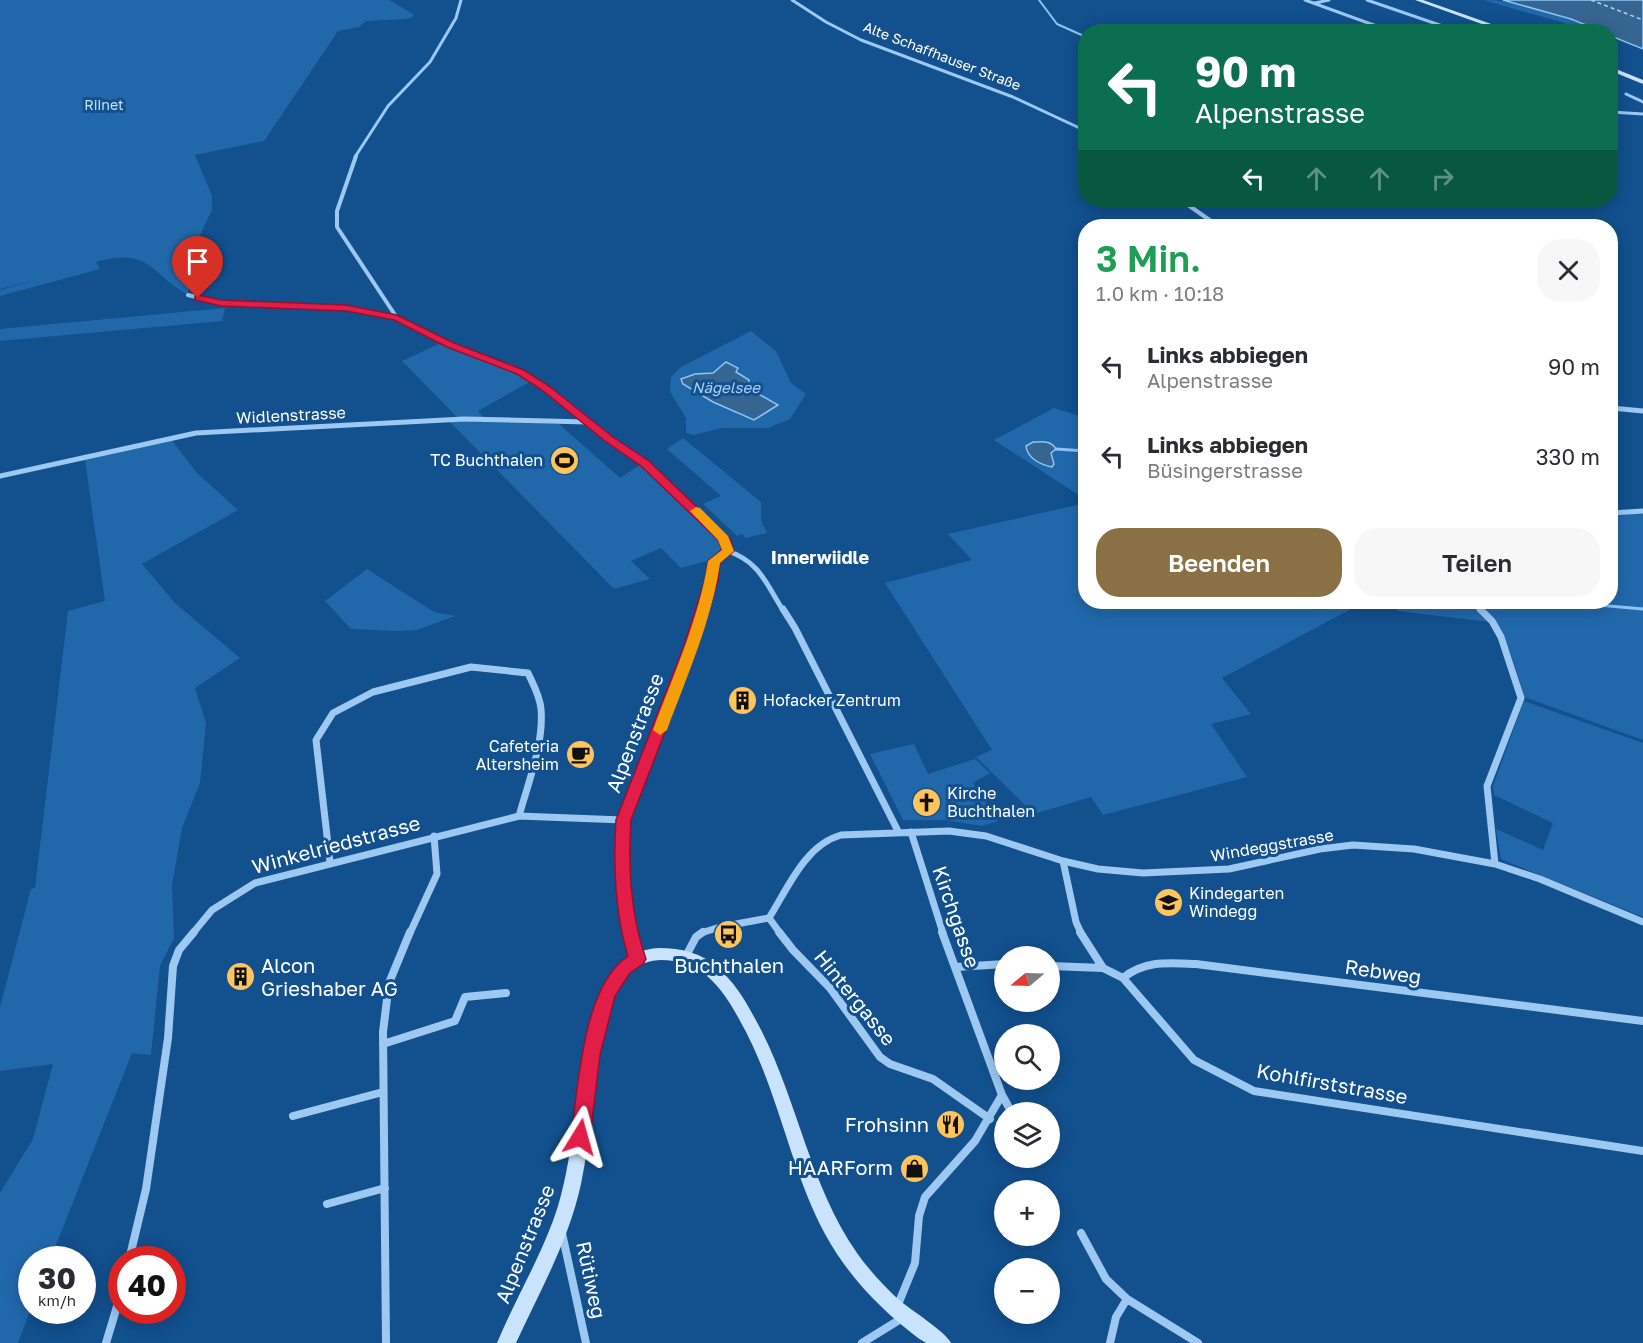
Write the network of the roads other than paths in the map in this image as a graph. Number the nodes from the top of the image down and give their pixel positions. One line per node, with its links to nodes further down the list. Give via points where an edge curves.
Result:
1 (461, 0): 21 (street, via 456,18 430,62 388,106 353,162 337,211 337,227)
2 (792, 0): 17 (street, Alte Schaffhauser Straße, via 841,30 1028,102)
3 (1305, 0): 7 (street)
4 (1329, 0): 7 (street)
5 (1367, 0): 9 (street)
6 (1418, 0): 10 (street)
7 (1314, 3): 8 (street)
8 (1371, 24)
9 (1437, 24)
10 (1488, 24)
11 (1618, 72): 12 (street)
12 (1643, 82)
13 (1626, 94): 14 (street)
14 (1643, 102)
15 (1618, 112): 16 (street)
16 (1643, 114)
17 (1078, 127)
18 (1191, 207): 19 (street)
19 (1208, 219)
20 (188, 295): 21 (street, via 221,303 346,308)
21 (397, 318): 24 (street, via 450,345 520,372)
22 (1618, 409): 23 (street)
23 (1643, 411)
24 (587, 422): 25 (street, Widlenstrasse, via 464,419 196,433); 28 (street, via 653,471 724,539)
25 (0, 476)
26 (1643, 512): 27 (street)
27 (1618, 513)
28 (728, 551): 31 (street, Alpenstrasse, via 714,561 691,646); 33 (street, via 754,564 795,628)
29 (1481, 609): 37 (street, via 1501,638 1521,698 1487,786)
30 (519, 816): 31 (street, Winkelriedstrasse); 34 (street, Winkelriedstrasse); 36 (street, via 540,727 540,700 528,673 471,667 373,692 333,712 316,740)
31 (623, 820): 41 (street, Alpenstrasse, via 621,850 631,939)
32 (911, 832): 33 (street, Windeggstrasse); 35 (street, Windeggstrasse, via 980,835); 44 (street, Kirchgasse)
33 (899, 833): 38 (street, Windeggstrasse, via 841,835 822,842)
34 (434, 836): 36 (street, Winkelriedstrasse); 49 (street, via 437,874 389,983)
35 (1063, 861): 37 (street, Windeggstrasse, via 1143,873 1229,869 1353,845 1414,849); 45 (street, Kohlfirststrasse, via 1076,922)
36 (330, 862): 60 (street, Winkelriedstrasse, via 255,883 212,910 178,950 146,1189)
37 (1496, 864): 39 (street, Windeggstrasse)
38 (769, 918): 40 (street, via 703,931); 54 (street, Hintergasse, via 837,996 879,1057 933,1079)
39 (1643, 922)
40 (686, 956): 41 (street, via 662,954); 62 (street, via 713,972 754,1028 830,1226 867,1283)
41 (638, 959): 58 (street, Alpenstrasse, via 619,973 606,996 591,1055 571,1188)
42 (994, 965): 44 (street)
43 (1060, 966): 45 (street)
44 (956, 967): 51 (street, Kirchgasse)
45 (1103, 968): 46 (street, Kohlfirststrasse)
46 (1123, 978): 48 (street, Rebweg, via 1133,968 1152,963 1196,964); 55 (street, Kohlfirststrasse, via 1194,1060 1254,1091)
47 (506, 993): 49 (street, via 465,997 455,1021)
48 (1643, 1021)
49 (383, 1044): 50 (street)
50 (383, 1092): 53 (street); 56 (street)
51 (1002, 1095): 52 (street, Kirchgasse); 54 (street)
52 (1006, 1102)
53 (293, 1116)
54 (990, 1119): 62 (street, via 975,1142 925,1197 919,1216 915,1263)
55 (1643, 1151)
56 (385, 1188): 57 (street); 65 (street)
57 (327, 1204)
58 (560, 1224): 66 (street, Alpenstrasse); 67 (street, Rütiweg)
59 (1081, 1233): 61 (street, via 1106,1279)
60 (132, 1246)
61 (1126, 1299): 70 (street, via 1116,1317); 71 (street)
62 (900, 1314): 68 (street); 69 (street)
63 (112, 1324): 64 (street)
64 (106, 1343)
65 (386, 1343)
66 (506, 1343)
67 (586, 1343)
68 (862, 1343)
69 (942, 1343)
70 (1110, 1343)
71 (1198, 1343)

